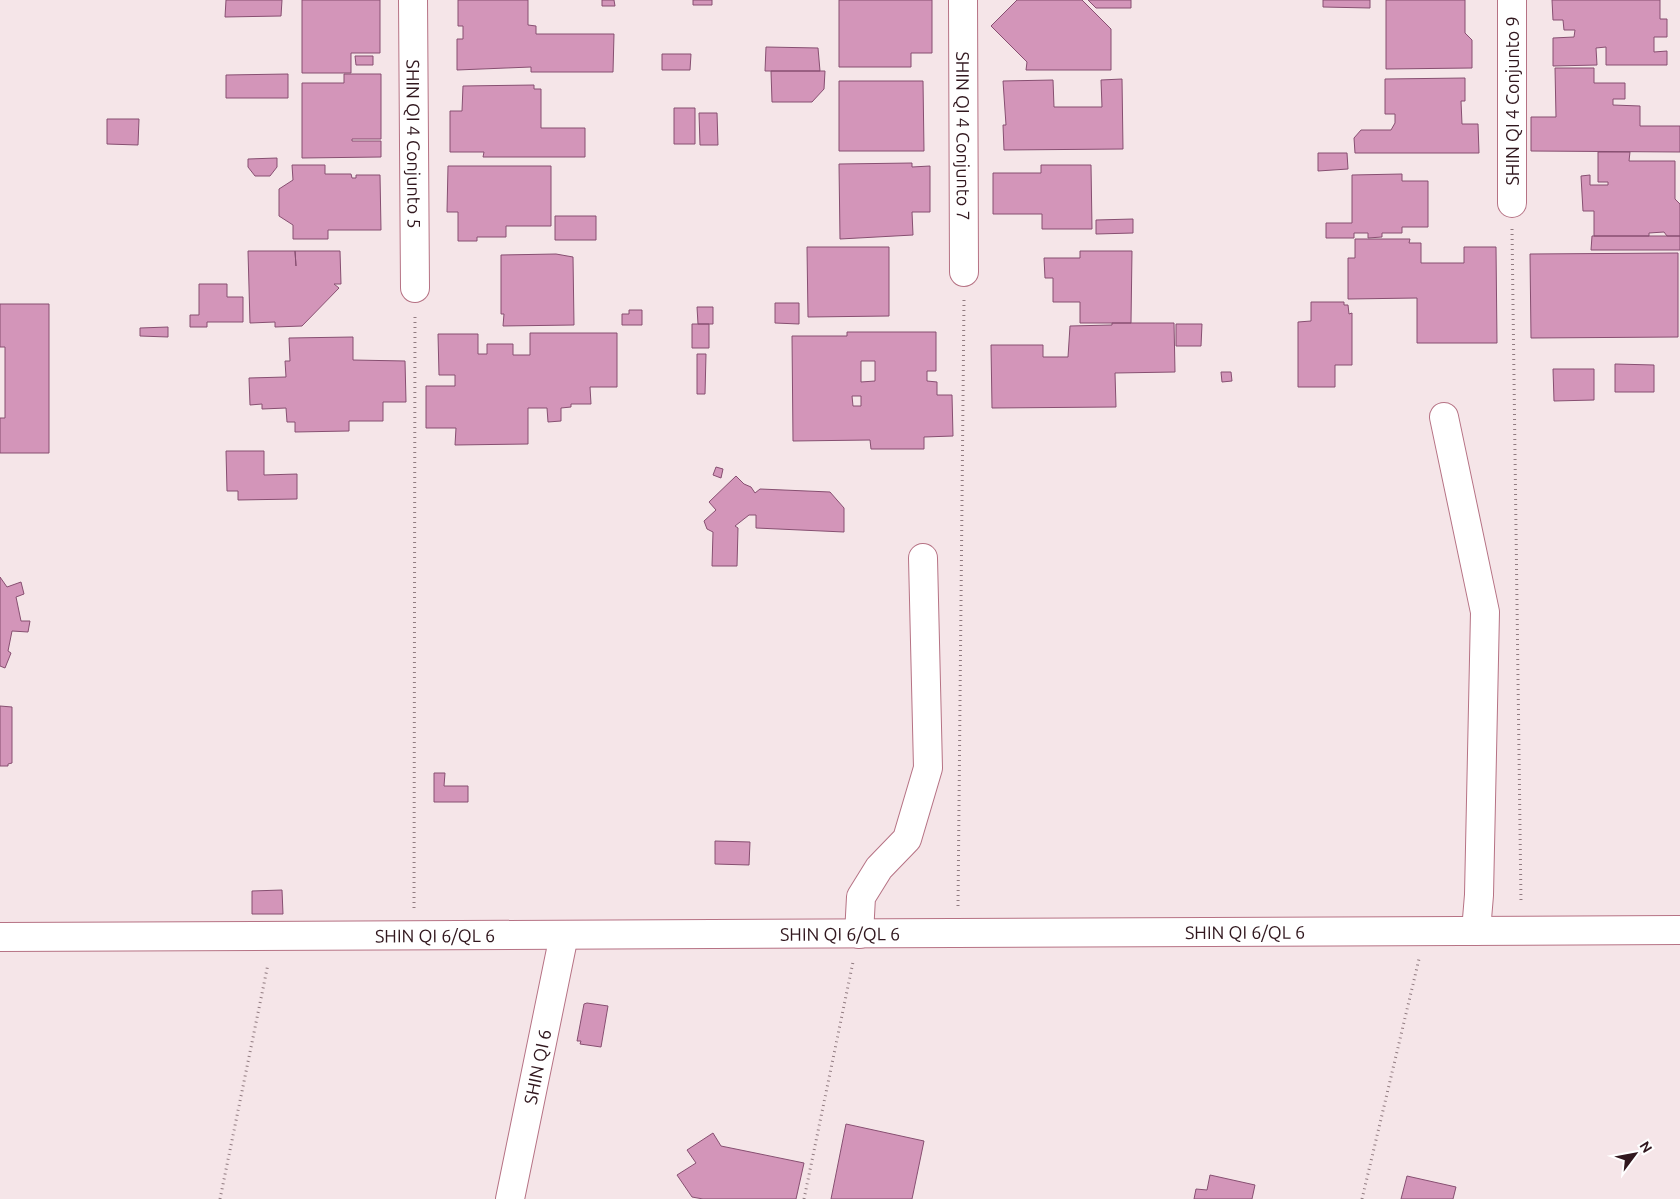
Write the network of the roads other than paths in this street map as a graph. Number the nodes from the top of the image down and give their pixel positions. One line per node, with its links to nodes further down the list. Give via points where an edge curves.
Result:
1 (413, 0): 6 (street, SHIN QI 4 Conjunto 5)
2 (963, 0): 5 (street, SHIN QI 4 Conjunto 7)
3 (1512, 0): 4 (street, SHIN QI 4 Conjunto 9)
4 (1512, 203)
5 (964, 272)
6 (414, 288)
7 (1444, 417): 10 (street, via 1485,612)
8 (923, 558): 11 (street, via 928,768 907,839 880,868 861,897)
9 (1680, 930): 10 (street, SHIN QI 6/QL 6)
10 (1476, 931): 11 (street, SHIN QI 6/QL 6)
11 (859, 934): 12 (street, SHIN QI 6/QL 6)
12 (564, 935): 13 (street, SHIN QI 6/QL 6); 14 (street, SHIN QI 6)
13 (0, 937)
14 (510, 1199)

